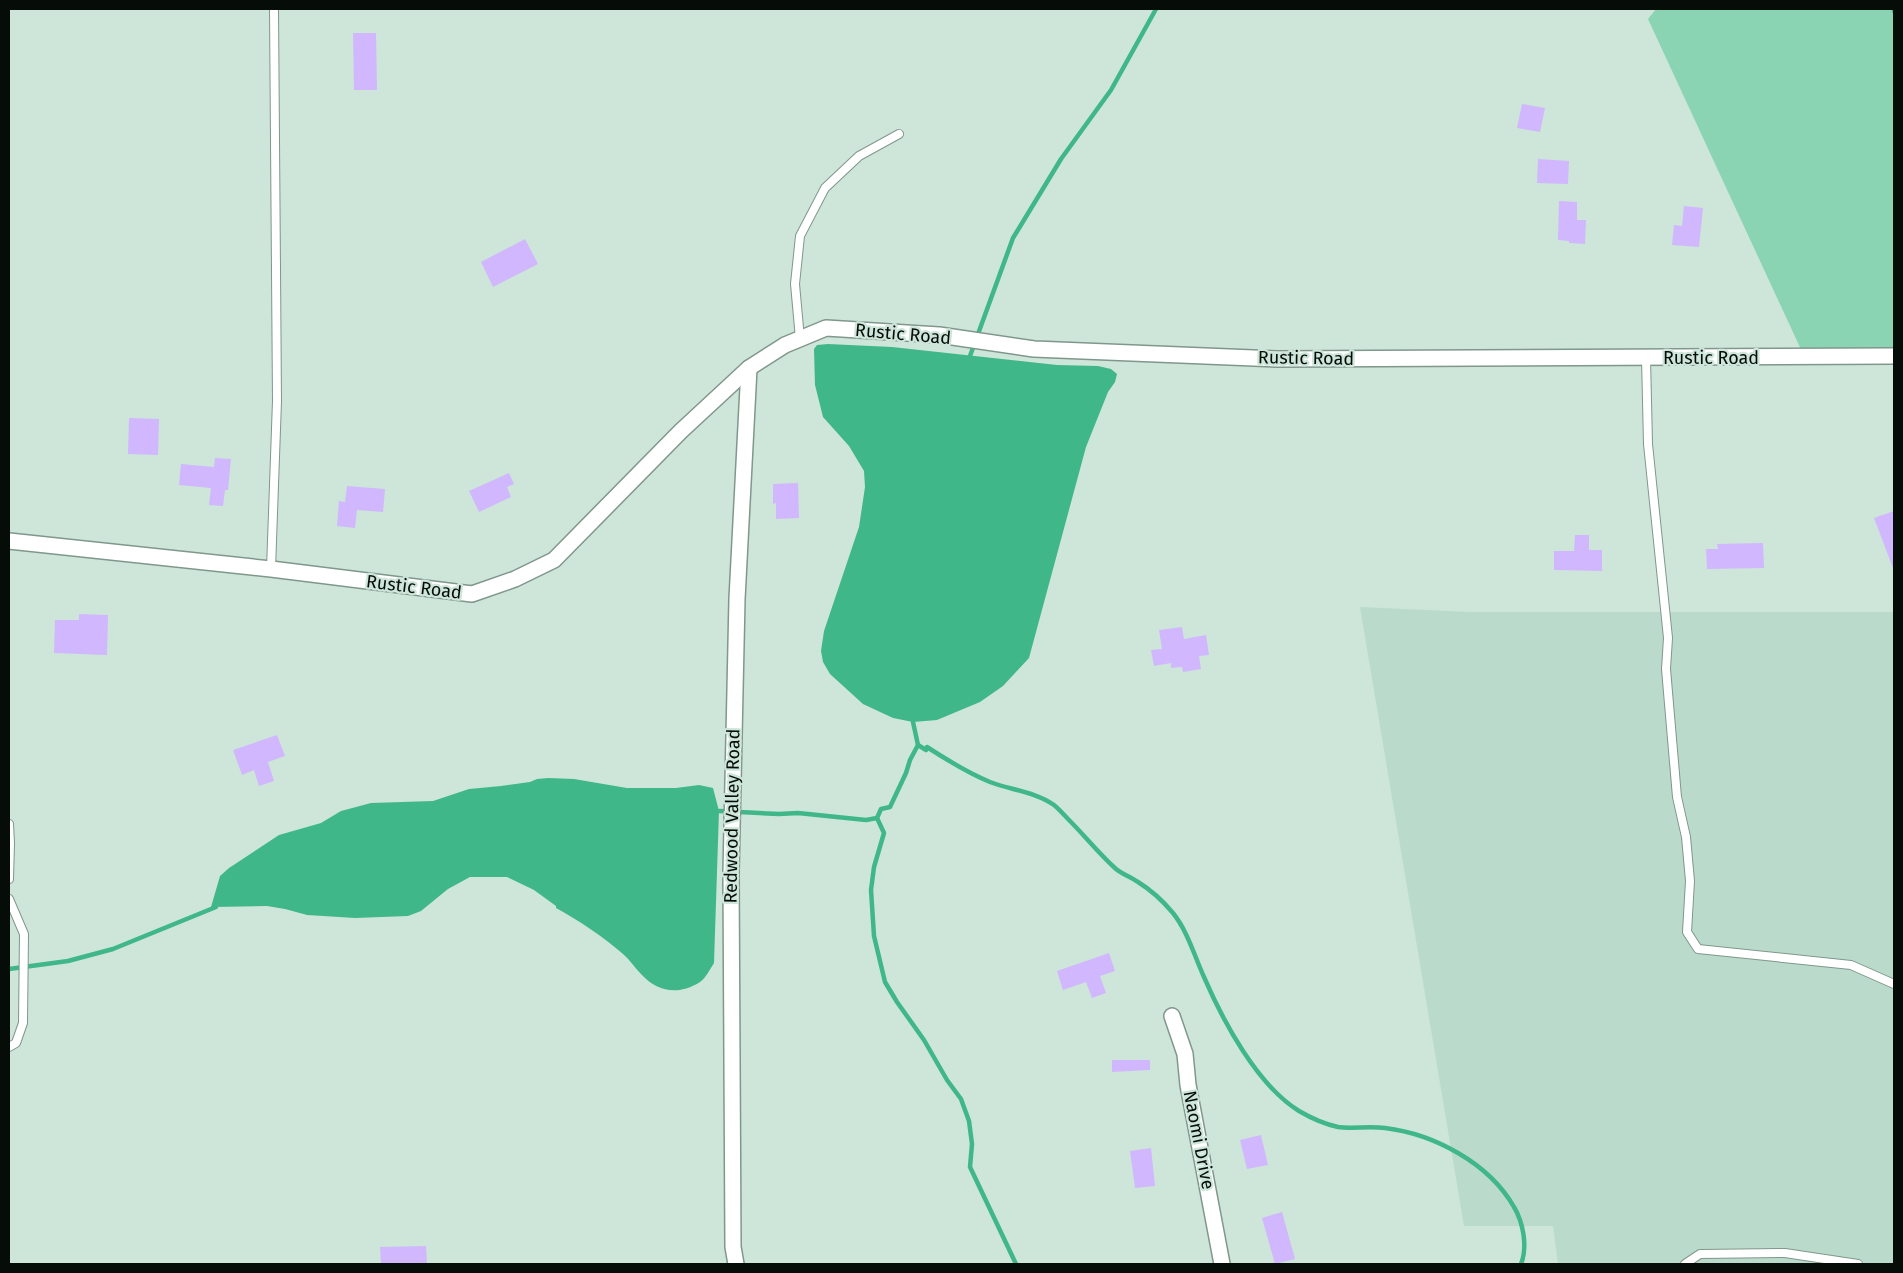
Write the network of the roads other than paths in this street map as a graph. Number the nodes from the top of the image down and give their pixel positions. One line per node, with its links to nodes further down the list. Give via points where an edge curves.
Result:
1 (274, 9): 8 (lane, via 277,401)
2 (899, 134): 3 (lane, via 858,156 825,188 800,236 795,284)
3 (800, 339): 5 (street, Rustic Road, via 826,328 939,335 1034,349 1278,359); 6 (street, Rustic Road, via 784,345)
4 (1894, 356): 5 (street, Rustic Road)
5 (1646, 358): 12 (lane, via 1648,444 1668,638 1666,669 1677,797 1686,837 1690,881 1687,932 1698,949 1850,965)
6 (748, 368): 8 (street, Rustic Road, via 554,560 515,579 472,594); 15 (street, Redwood Valley Road, via 737,599 731,864 733,1237)
7 (9, 541): 8 (street, Rustic Road)
8 (271, 569)
9 (9, 824): 10 (lane)
10 (9, 879)
11 (9, 899): 14 (lane, via 24,934 23,1023 16,1043)
12 (1894, 984)
13 (1172, 1016): 16 (street, Naomi Drive, via 1185,1054)
14 (9, 1047)
15 (736, 1264)
16 (1222, 1264)
17 (1685, 1264): 18 (lane, via 1700,1254 1785,1253)
18 (1858, 1264)

